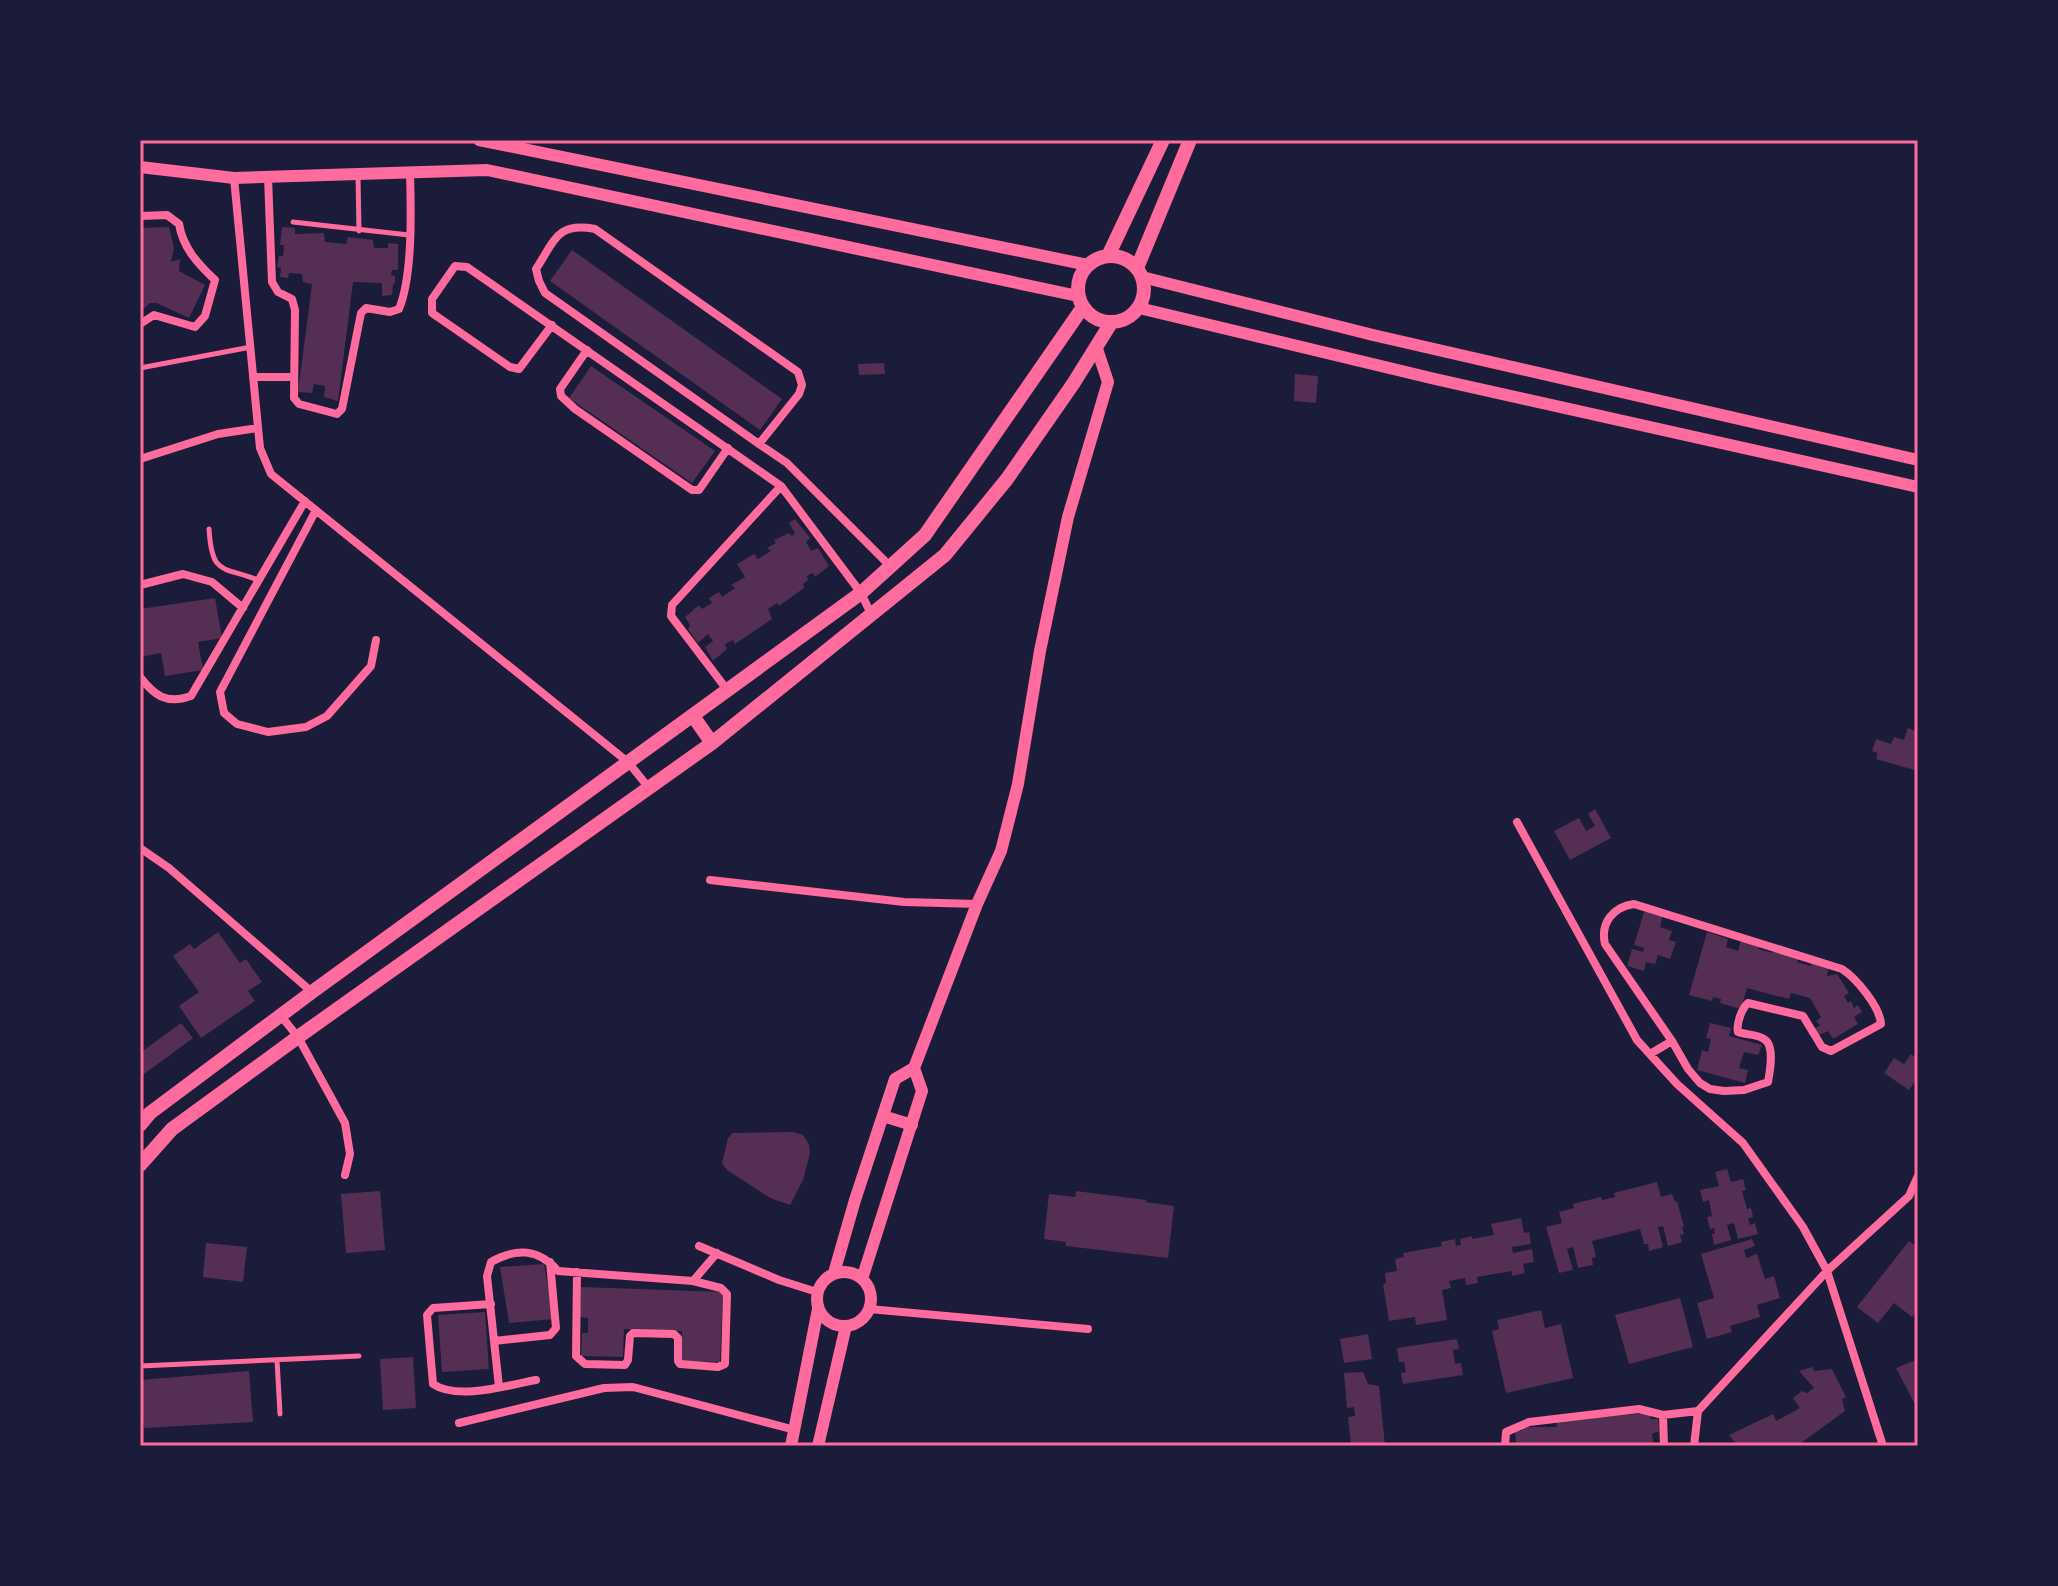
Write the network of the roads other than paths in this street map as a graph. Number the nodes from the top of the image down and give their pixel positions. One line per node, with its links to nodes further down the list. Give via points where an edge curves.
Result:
1 (479, 140): 14 (street)
2 (1163, 140): 13 (main road)
3 (1190, 140): 15 (main road)
4 (140, 167): 8 (street)
5 (410, 172): 6 (street); 12 (street); 16 (street, via 487,170)
6 (358, 174): 7 (street); 11 (lane)
7 (268, 177): 8 (street); 26 (street, via 272,282 292,299 295,310)
8 (234, 178): 22 (street)
9 (140, 216): 19 (street, via 167,215 179,224 181,239 197,264 215,280 205,316 195,327 154,315)
10 (293, 222): 11 (lane)
11 (359, 231): 12 (lane)
12 (409, 235): 26 (street, via 405,296 399,309 366,308 361,313 342,409 337,414 299,404)
13 (1108, 256): 14 (main road); 15 (main road, via 1129,261)
14 (1088, 265): 16 (main road, via 1081,274)
15 (1139, 272): 17 (main road); 31 (street, via 1373,335)
16 (1080, 302): 18 (main road, via 1090,315); 37 (main road, via 925,535)
17 (1139, 308): 18 (main road); 33 (street)
18 (1111, 323): 21 (main road)
19 (140, 324)
20 (552, 325): 20 (street, via 467,267 455,266 432,299 432,313 519,369); 23 (street)
21 (1096, 346): 42 (main road, via 1007,479 945,555); 53 (street, via 1108,382 1068,517 1018,784 1001,851)
22 (251, 347): 24 (lane); 25 (street)
23 (587, 350): 29 (street); 29 (street, via 560,389 575,409 692,490 699,490)
24 (140, 368)
25 (253, 377): 26 (street); 27 (street)
26 (294, 377)
27 (258, 428): 30 (street, via 218,434); 34 (street, via 271,474)
28 (759, 444): 28 (street, via 799,394 798,372 595,229 576,225 562,230 536,269 545,293); 37 (street, via 787,463)
29 (728, 448): 32 (street)
30 (140, 459)
31 (1918, 460)
32 (781, 486): 40 (street); 45 (street, via 672,605 671,616)
33 (1918, 487)
34 (305, 501): 35 (street); 38 (street)
35 (316, 510): 43 (street, via 220,692 224,713 237,724 268,732 306,727 327,716 371,666); 48 (street)
36 (209, 529): 38 (lane, via 213,559 221,568)
37 (891, 567): 40 (main road)
38 (259, 580): 41 (street)
39 (140, 585): 41 (street, via 183,574 212,582)
40 (861, 593): 42 (street); 45 (main road)
41 (243, 608): 44 (street, via 191,696 179,701 154,695)
42 (871, 614): 47 (main road)
43 (376, 640)
44 (140, 677)
45 (728, 691): 46 (main road)
46 (693, 716): 47 (main road); 48 (main road)
47 (712, 743): 49 (main road)
48 (628, 762): 49 (street); 56 (main road)
49 (649, 789): 58 (main road)
50 (1517, 822): 55 (street)
51 (140, 848): 56 (street)
52 (710, 880): 53 (street, via 904,902)
53 (977, 904): 61 (street)
54 (1605, 944): 55 (street); 59 (street); 59 (street, via 1603,931 1613,912 1625,905 1643,905 1842,969 1881,1019 1877,1028 1831,1051 1822,1047 1803,1016 1748,1003 1738,1032 1768,1043 1769,1076 1768,1082 1744,1090 1710,1089 1700,1083)
55 (1588, 954): 60 (street)
56 (312, 992): 57 (main road)
57 (281, 1016): 58 (street); 62 (main road)
58 (298, 1037): 66 (main road); 68 (street, via 345,1123 350,1154)
59 (1672, 1041): 60 (street)
60 (1650, 1054): 74 (street, via 1743,1143 1803,1227)
61 (914, 1068): 63 (street, via 895,1079); 65 (street, via 922,1091)
62 (150, 1113): 64 (main road); 66 (main road)
63 (883, 1116): 65 (street); 76 (street)
64 (140, 1125)
65 (912, 1125): 77 (street)
66 (172, 1129): 67 (main road)
67 (140, 1165)
68 (345, 1175)
69 (1918, 1176): 70 (street)
70 (1914, 1198): 74 (street)
71 (699, 1246): 72 (street)
72 (717, 1253): 78 (street); 79 (street)
73 (550, 1261): 75 (street, via 558,1271); 80 (street, via 527,1251 491,1262); 85 (street, via 556,1328 550,1335)
74 (1827, 1271): 91 (street); 101 (street)
75 (577, 1272): 78 (street); 78 (street, via 576,1356 585,1364 625,1365 633,1333 674,1334 680,1364 725,1364 727,1294)
76 (834, 1273): 77 (street); 79 (street)
77 (862, 1279): 82 (street, via 870,1289)
78 (693, 1281)
79 (817, 1292): 81 (street)
80 (491, 1304): 85 (street); 90 (street, via 433,1308 427,1315 433,1384 441,1389)
81 (818, 1309): 83 (street, via 829,1322); 95 (street)
82 (869, 1309): 83 (street, via 861,1320); 84 (street)
83 (846, 1326): 97 (street)
84 (1088, 1329)
85 (494, 1341): 90 (street)
86 (359, 1356): 87 (lane)
87 (277, 1360): 88 (lane); 92 (lane)
88 (140, 1366)
89 (536, 1380): 90 (street)
90 (499, 1387)
91 (1698, 1411): 93 (street); 100 (street)
92 (280, 1414)
93 (1663, 1415): 98 (street, via 1639,1409 1529,1422 1506,1432); 99 (street)
94 (459, 1423): 95 (street, via 604,1388 633,1387)
95 (795, 1430): 96 (street)
96 (791, 1446)
97 (818, 1446)
98 (1505, 1446)
99 (1664, 1446)
100 (1694, 1446)
101 (1883, 1446)

